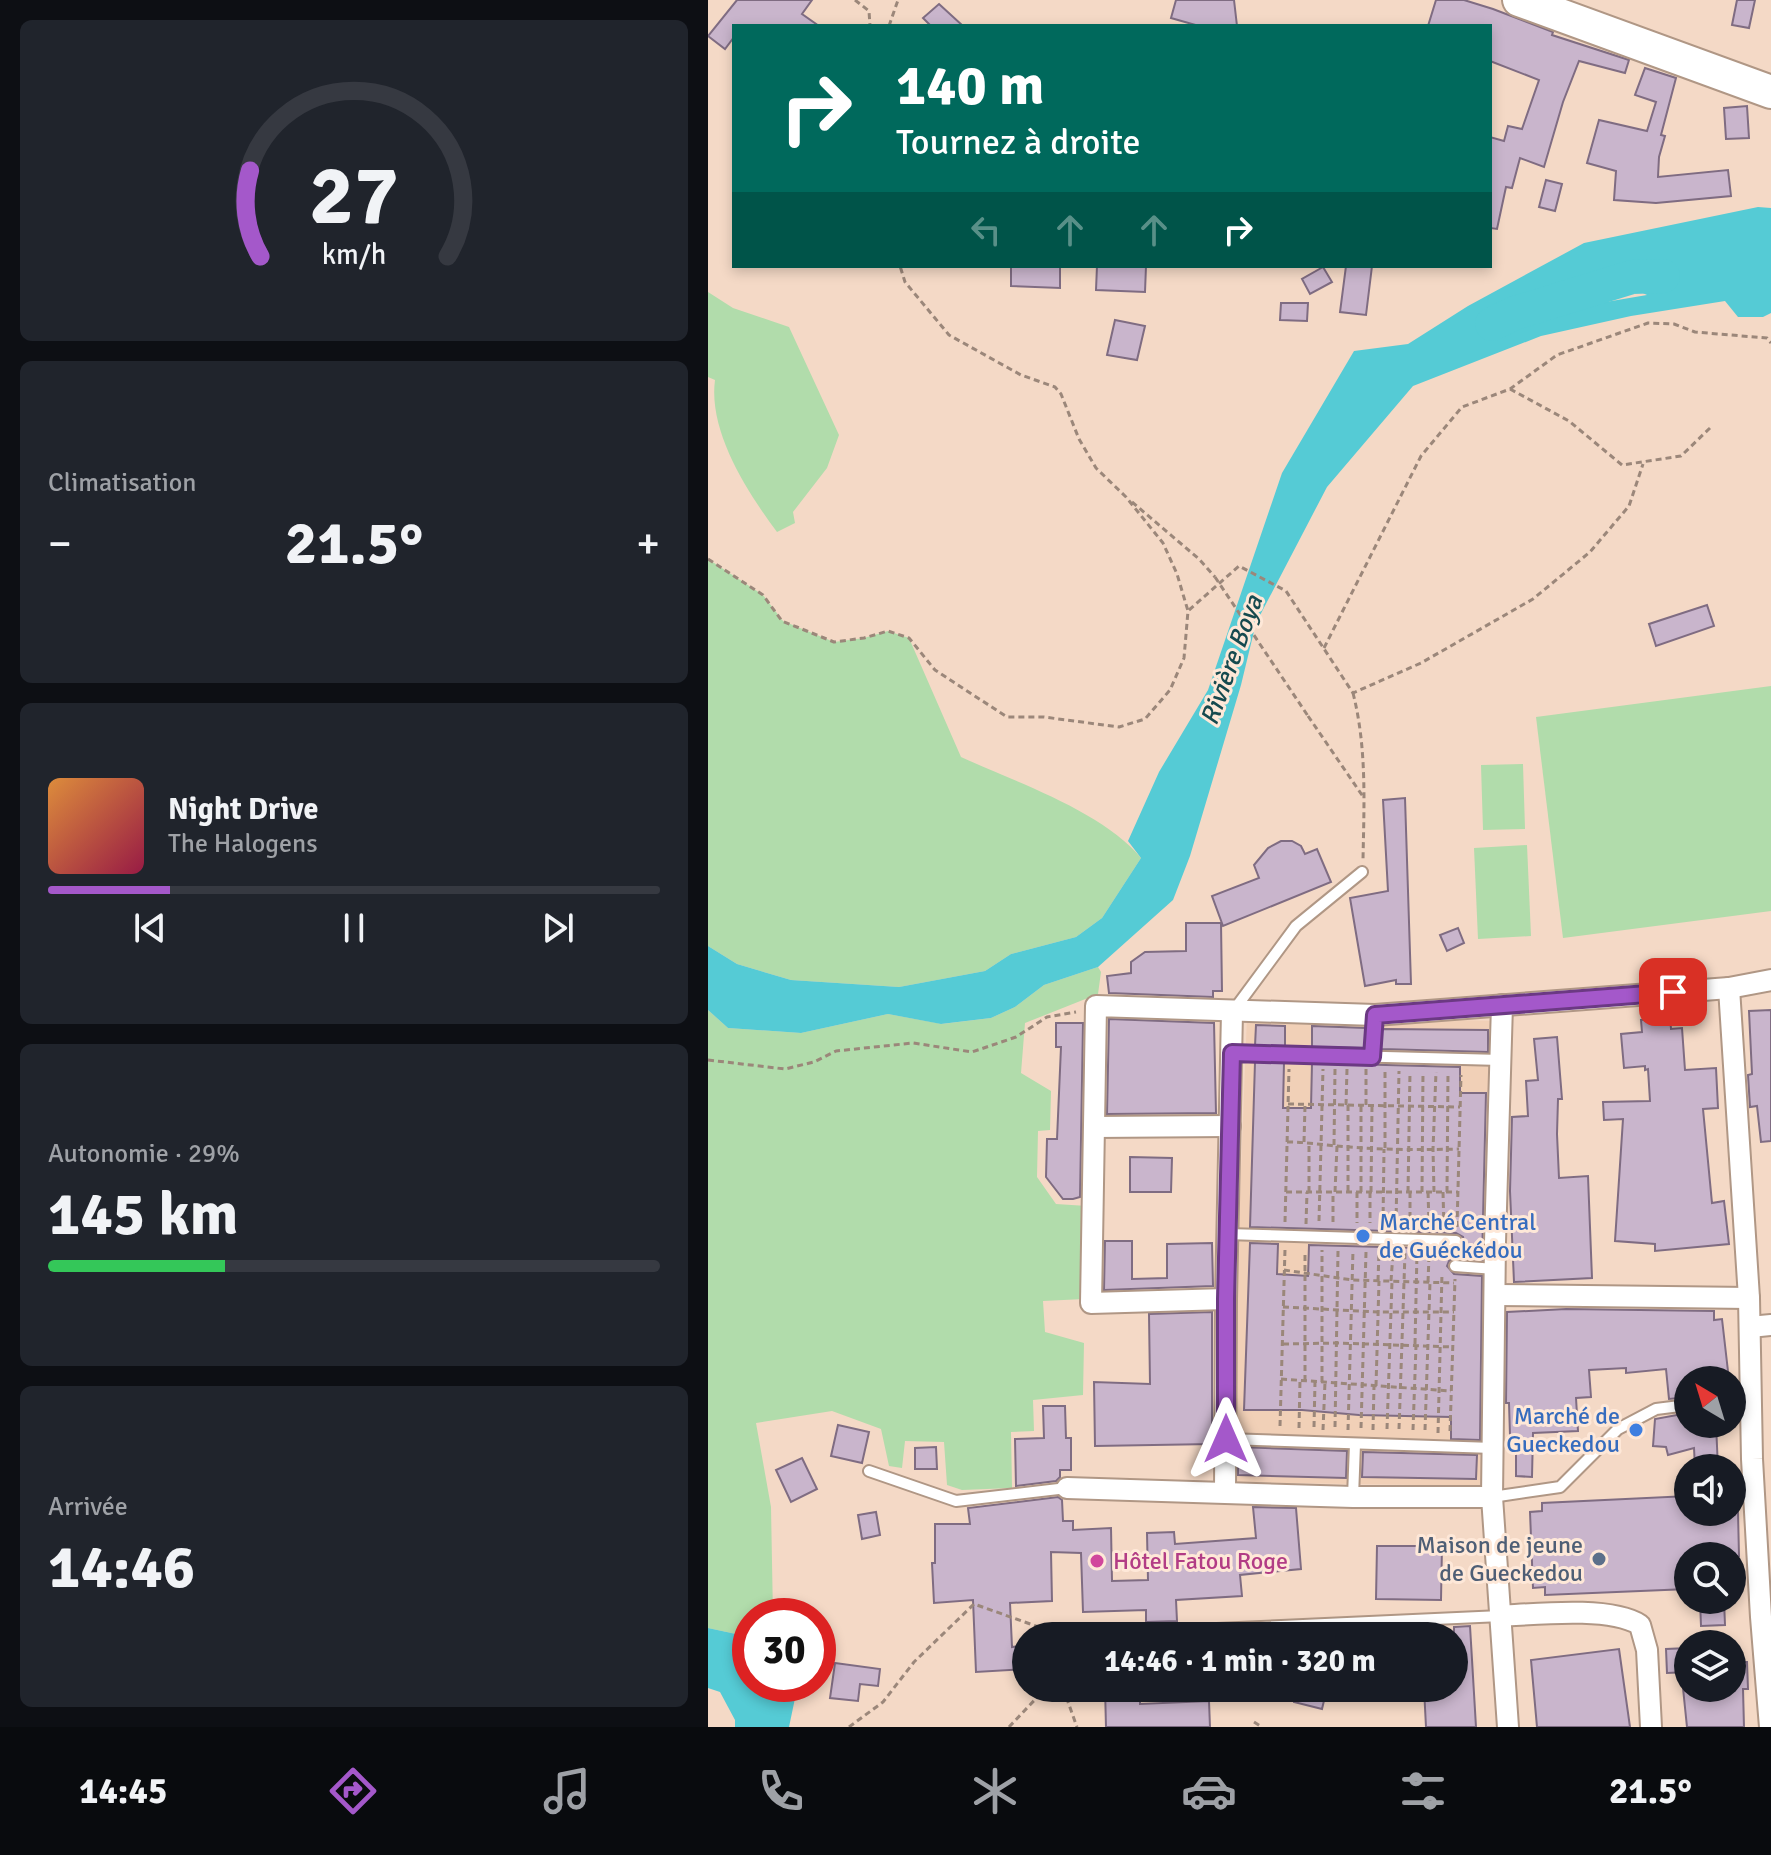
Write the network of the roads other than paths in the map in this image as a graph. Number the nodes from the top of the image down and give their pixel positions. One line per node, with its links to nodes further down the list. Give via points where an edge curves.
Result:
1 (1519, 0): 2 (highway)
2 (1771, 92)
3 (1362, 872): 7 (lane, via 1296,926)
4 (1771, 980): 5 (street)
5 (1729, 988): 6 (street); 19 (street)
6 (1502, 1005): 8 (street); 11 (street)
7 (1232, 1012): 8 (street); 9 (street); 13 (street, via 1096,1006)
8 (1375, 1015): 10 (lane)
9 (1232, 1053): 10 (lane); 12 (street)
10 (1369, 1057): 11 (lane)
11 (1501, 1060): 17 (street)
12 (1230, 1126): 13 (street); 14 (street)
13 (1094, 1127): 20 (street, via 1091,1303)
14 (1227, 1234): 15 (lane); 20 (street)
15 (1448, 1241)
16 (1455, 1266): 17 (lane)
17 (1495, 1269): 18 (street)
18 (1495, 1295): 19 (street); 28 (street)
19 (1749, 1298): 22 (street)
20 (1226, 1299): 26 (street)
21 (1771, 1325): 22 (street)
22 (1750, 1327): 23 (street)
23 (1746, 1366)
24 (1674, 1407): 33 (lane, via 1656,1409 1618,1429 1560,1487)
25 (1746, 1436): 35 (street)
26 (1226, 1439): 27 (lane); 31 (street)
27 (1354, 1444): 28 (lane); 32 (lane)
28 (1493, 1448): 33 (street)
29 (869, 1471): 30 (lane, via 956,1501)
30 (1067, 1488): 31 (street)
31 (1225, 1491): 32 (street)
32 (1353, 1497): 33 (street)
33 (1492, 1497): 34 (street)
34 (1501, 1616): 36 (lane); 37 (street); 38 (street, via 1607,1615 1640,1625 1647,1650)
35 (1766, 1617): 39 (street)
36 (1362, 1622)
37 (1508, 1727)
38 (1651, 1727)
39 (1770, 1727)

